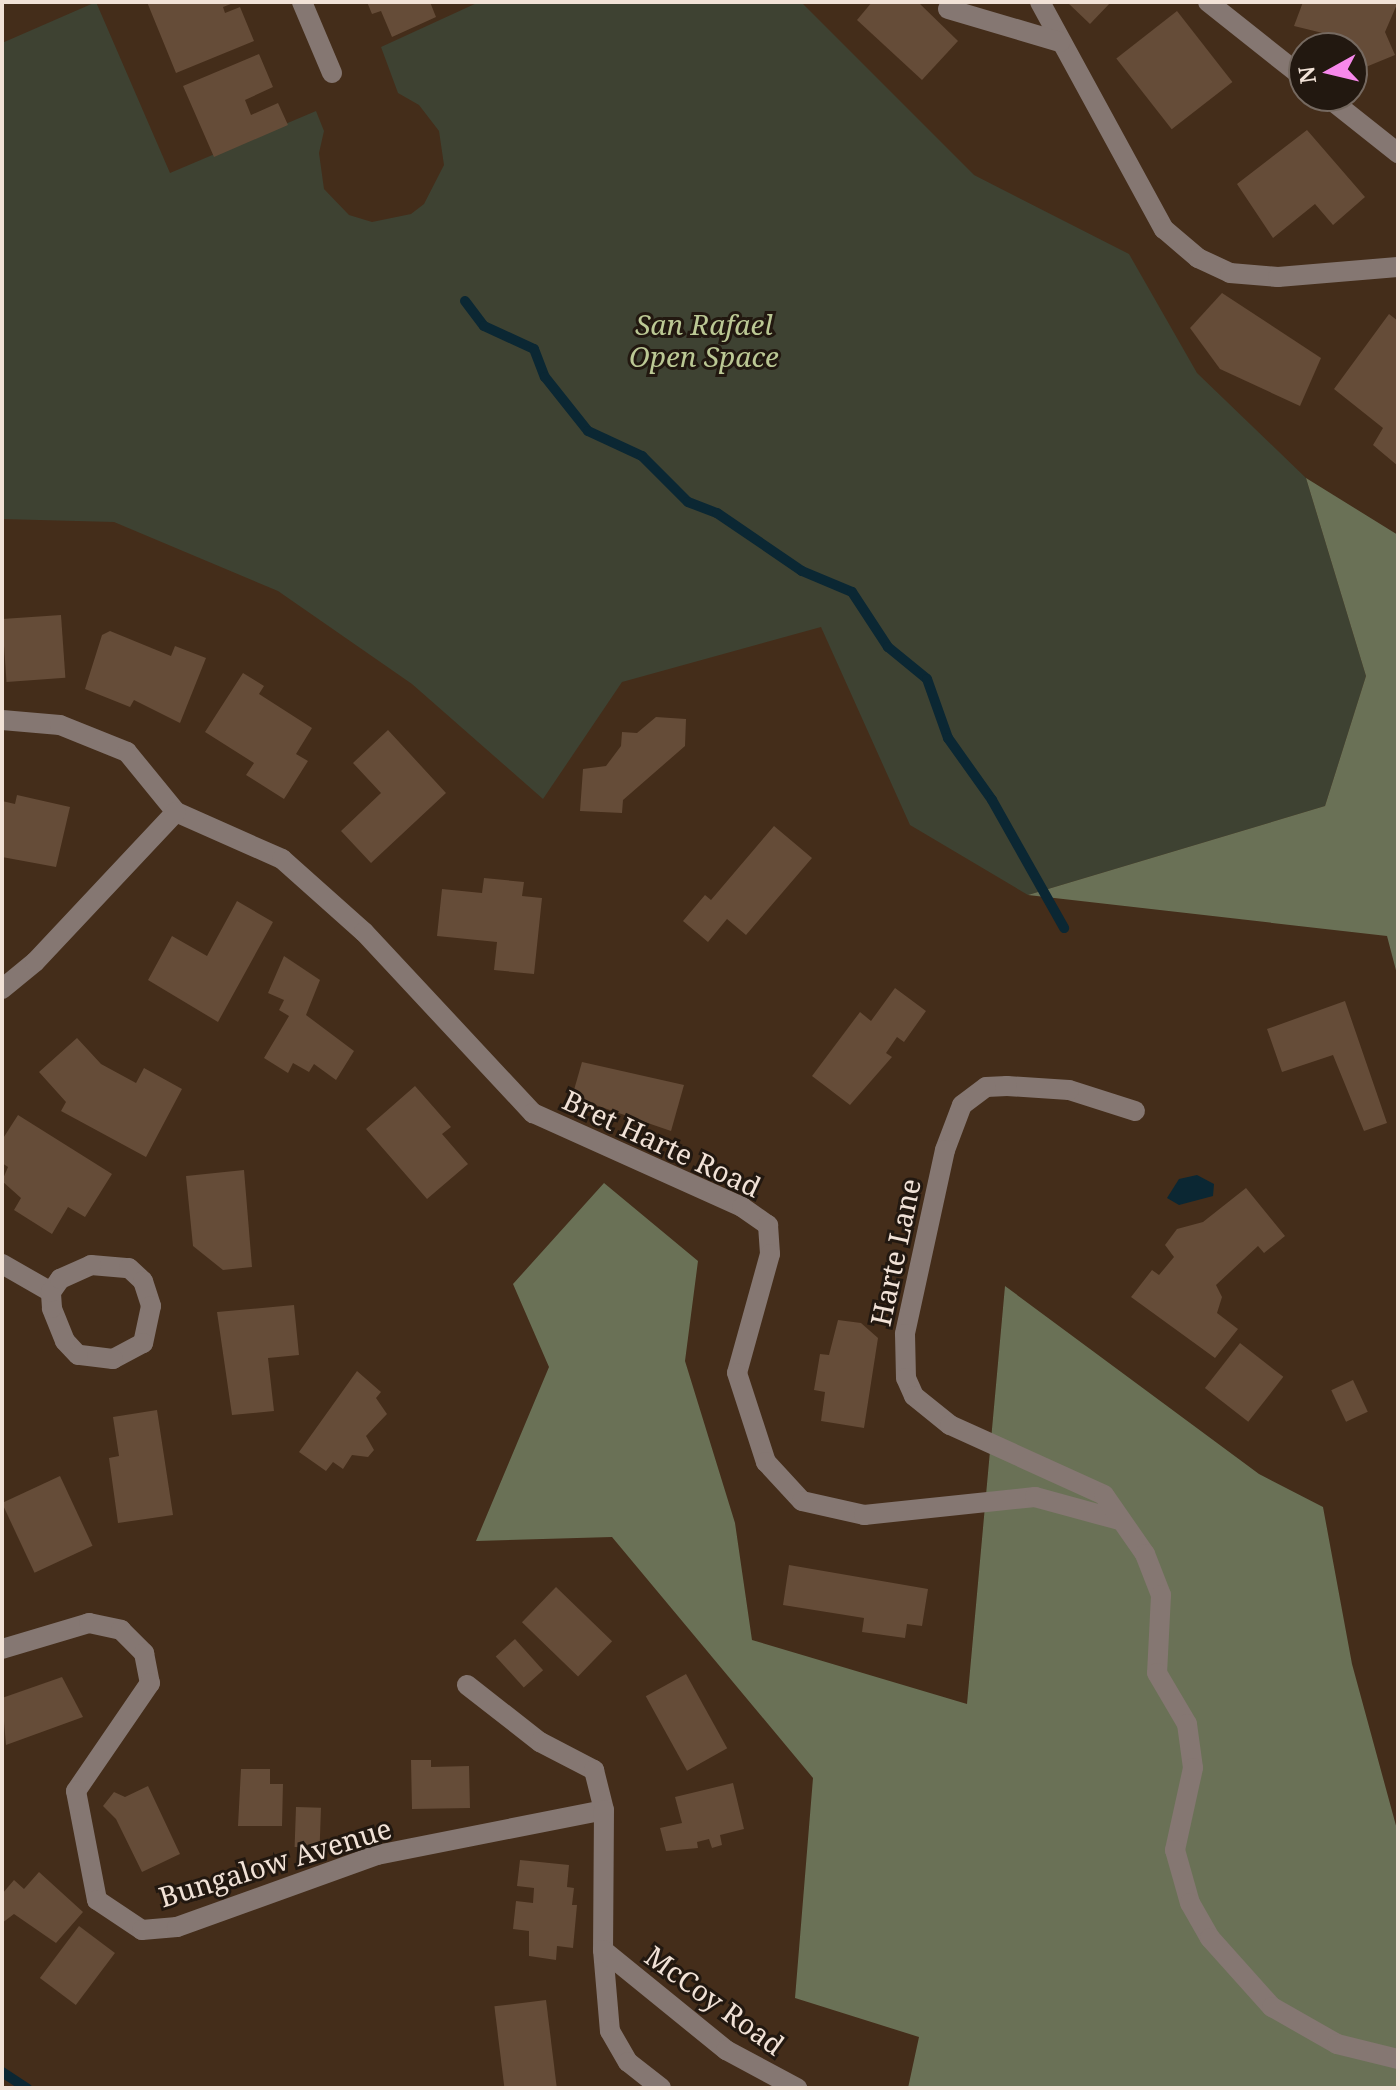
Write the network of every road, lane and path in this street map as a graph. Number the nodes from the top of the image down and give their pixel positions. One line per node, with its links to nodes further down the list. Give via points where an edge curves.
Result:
1 (302, 2): 7 (street)
2 (1040, 2): 5 (street)
3 (1208, 2): 6 (street)
4 (948, 9): 5 (street)
5 (1060, 42): 10 (street, via 1164,229 1198,258 1230,273 1278,277)
6 (1288, 65)
7 (332, 73)
8 (1346, 112): 9 (street)
9 (1398, 153)
10 (1398, 267)
11 (2, 720): 12 (street, Bret Harte Road, via 60,725 127,752)
12 (176, 812): 13 (street, via 35,962); 17 (street, Bret Harte Road, via 282,859 364,932 533,1113 742,1207 768,1225 770,1254 747,1319 737,1373 766,1462 802,1501 864,1515 1035,1497)
13 (2, 989)
14 (1135, 1111): 17 (street, Harte Lane, via 1069,1090 1007,1086 986,1087 962,1105 945,1150 905,1334 906,1378 928,1410 981,1440 1087,1482)
15 (2, 1264): 16 (street)
16 (51, 1292): 16 (street, via 57,1327 78,1355 113,1359 143,1343 150,1328 143,1281 129,1268 82,1268)
17 (1119, 1520): 22 (street, via 1156,1574 1161,1595 1157,1673 1187,1724 1193,1768 1175,1850 1190,1903 1220,1950 1272,2007 1337,2044)
18 (2, 1649): 20 (street, Bungalow Avenue, via 89,1623 121,1630 144,1653 150,1683 76,1791 97,1900 142,1930 177,1927 377,1855)
19 (467, 1685): 20 (street, via 540,1742 594,1770)
20 (604, 1810): 21 (street)
21 (603, 1950): 23 (street, via 610,2031 628,2062); 24 (street, McCoy Road, via 726,2050)
22 (1398, 2059)
23 (661, 2088)
24 (797, 2088)

